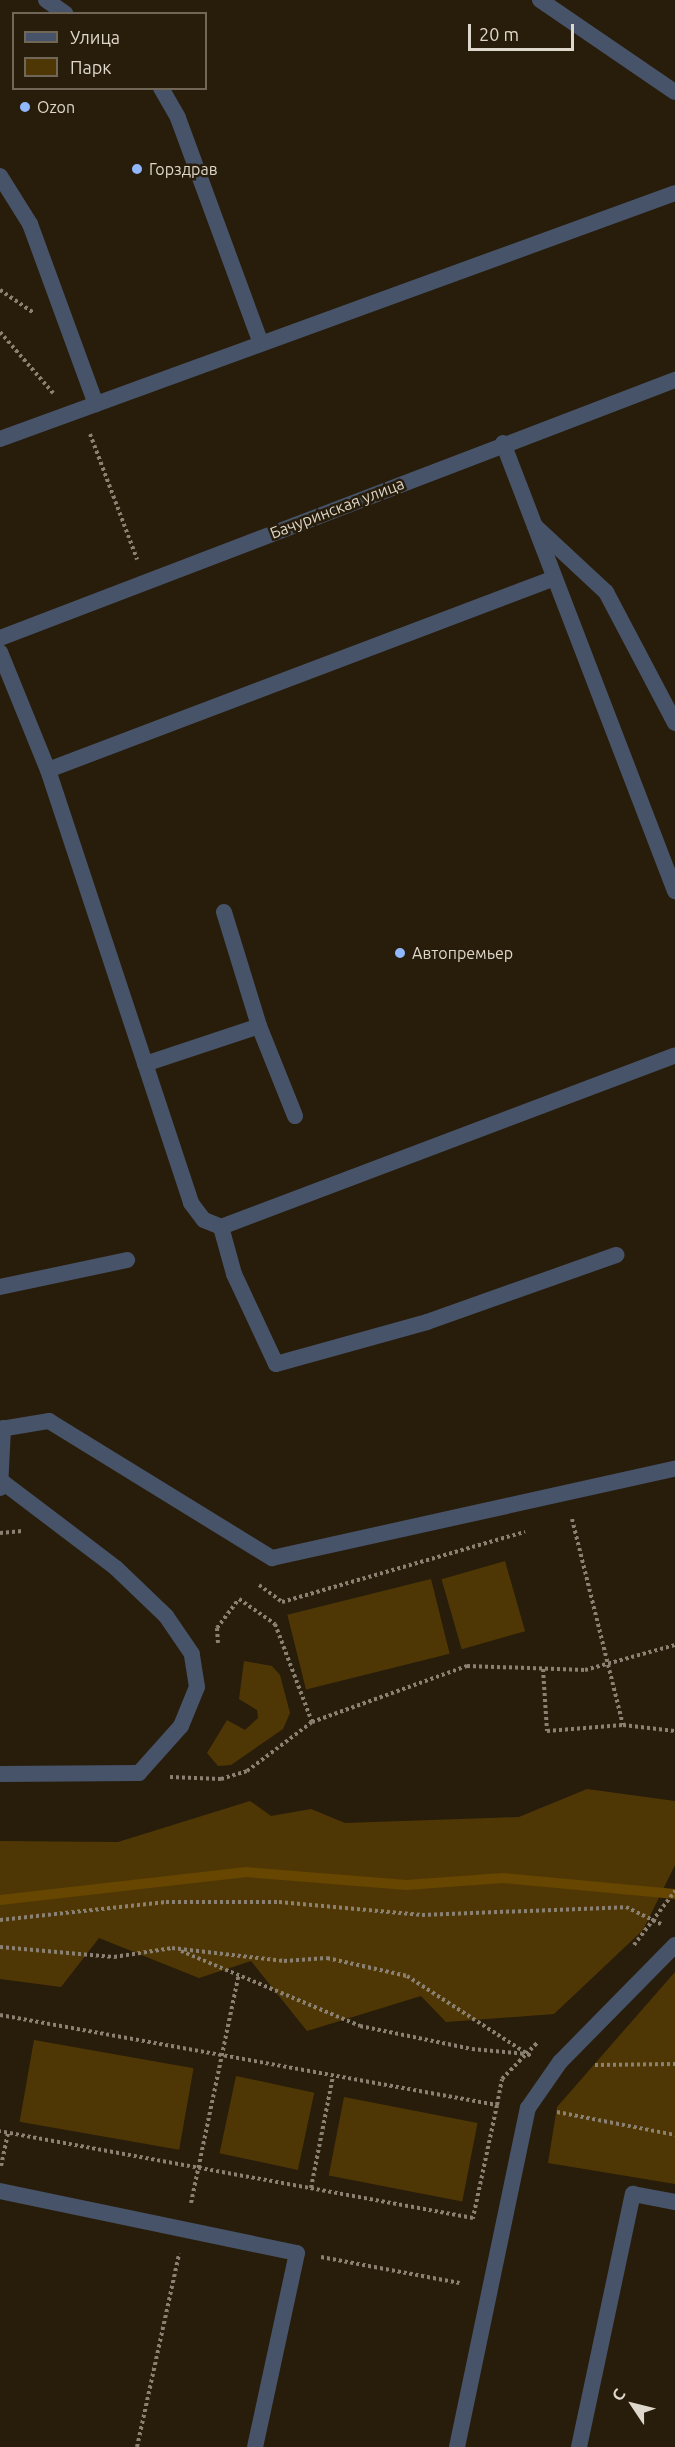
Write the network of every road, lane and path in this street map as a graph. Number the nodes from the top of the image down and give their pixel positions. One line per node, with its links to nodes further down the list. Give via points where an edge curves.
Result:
1 (46, 0): 3 (street)
2 (540, 0): 5 (street)
3 (63, 12)
4 (162, 90): 9 (street, via 178,118)
5 (675, 92)
6 (0, 176): 11 (street, via 30,224)
7 (675, 193): 9 (street)
8 (0, 332): 11 (path, via 38,381)
9 (261, 344): 11 (street)
10 (675, 380): 13 (street, Бачуринская улица)
11 (89, 407): 12 (street); 15 (path)
12 (0, 439)
13 (503, 443): 14 (street); 17 (street, Бачуринская улица)
14 (531, 522): 16 (street); 19 (street, via 606,592)
15 (138, 562)
16 (552, 579): 20 (street); 21 (street)
17 (0, 638)
18 (0, 652): 20 (street)
19 (675, 723)
20 (48, 770): 25 (street)
21 (675, 891)
22 (224, 912): 23 (street)
23 (259, 1026): 25 (street); 26 (street)
24 (675, 1055): 27 (street)
25 (145, 1064): 27 (street, via 191,1203 204,1220)
26 (295, 1116)
27 (221, 1227): 28 (street, via 234,1274 276,1364 427,1322)
28 (616, 1255)
29 (128, 1260): 30 (street)
30 (0, 1287)
31 (1, 1428): 33 (street); 34 (street, via 50,1421 272,1558)
32 (675, 1469): 34 (street)
33 (2, 1485): 48 (street, via 116,1568 166,1616 192,1654 197,1687 181,1726 139,1773)
34 (566, 1490): 35 (path)
35 (572, 1520): 36 (path); 45 (path)
36 (561, 1523)
37 (537, 1529): 40 (path, via 282,1602)
38 (29, 1531): 39 (path)
39 (0, 1533)
40 (259, 1585)
41 (675, 1646): 43 (path, via 585,1671)
42 (219, 1648): 44 (path, via 217,1628 239,1599 275,1624)
43 (543, 1669): 44 (path, via 467,1666); 45 (path, via 547,1731)
44 (312, 1722): 47 (path, via 247,1771 221,1779 161,1775)
45 (623, 1725): 46 (path)
46 (675, 1731)
47 (168, 1767)
48 (0, 1774)
49 (675, 1891): 51 (path)
50 (0, 1920): 51 (path, via 166,1902 279,1902 422,1915 626,1907)
51 (654, 1920): 52 (path); 56 (path)
52 (668, 1928)
53 (675, 1944): 60 (street)
54 (0, 1947): 55 (path, via 114,1958)
55 (172, 1948): 59 (path, via 360,2026 472,2049); 59 (path, via 284,1961 327,1958 407,1976)
56 (628, 1953)
57 (0, 2015): 62 (path)
58 (542, 2039): 59 (path)
59 (526, 2054): 60 (path, via 540,2062); 63 (path, via 502,2079)
60 (560, 2062): 61 (path, via 636,2068); 64 (street)
61 (675, 2064)
62 (333, 2076): 69 (path); 69 (path, via 496,2105 473,2218)
63 (497, 2106)
64 (528, 2108): 67 (path); 75 (street)
65 (0, 2131): 66 (path)
66 (8, 2133): 68 (path); 69 (path, via 200,2163)
67 (675, 2135)
68 (0, 2170)
69 (311, 2188)
70 (0, 2191): 72 (street)
71 (675, 2202): 76 (street, via 633,2194)
72 (297, 2253): 73 (path); 74 (street)
73 (460, 2283)
74 (255, 2447)
75 (458, 2447)
76 (579, 2447)

